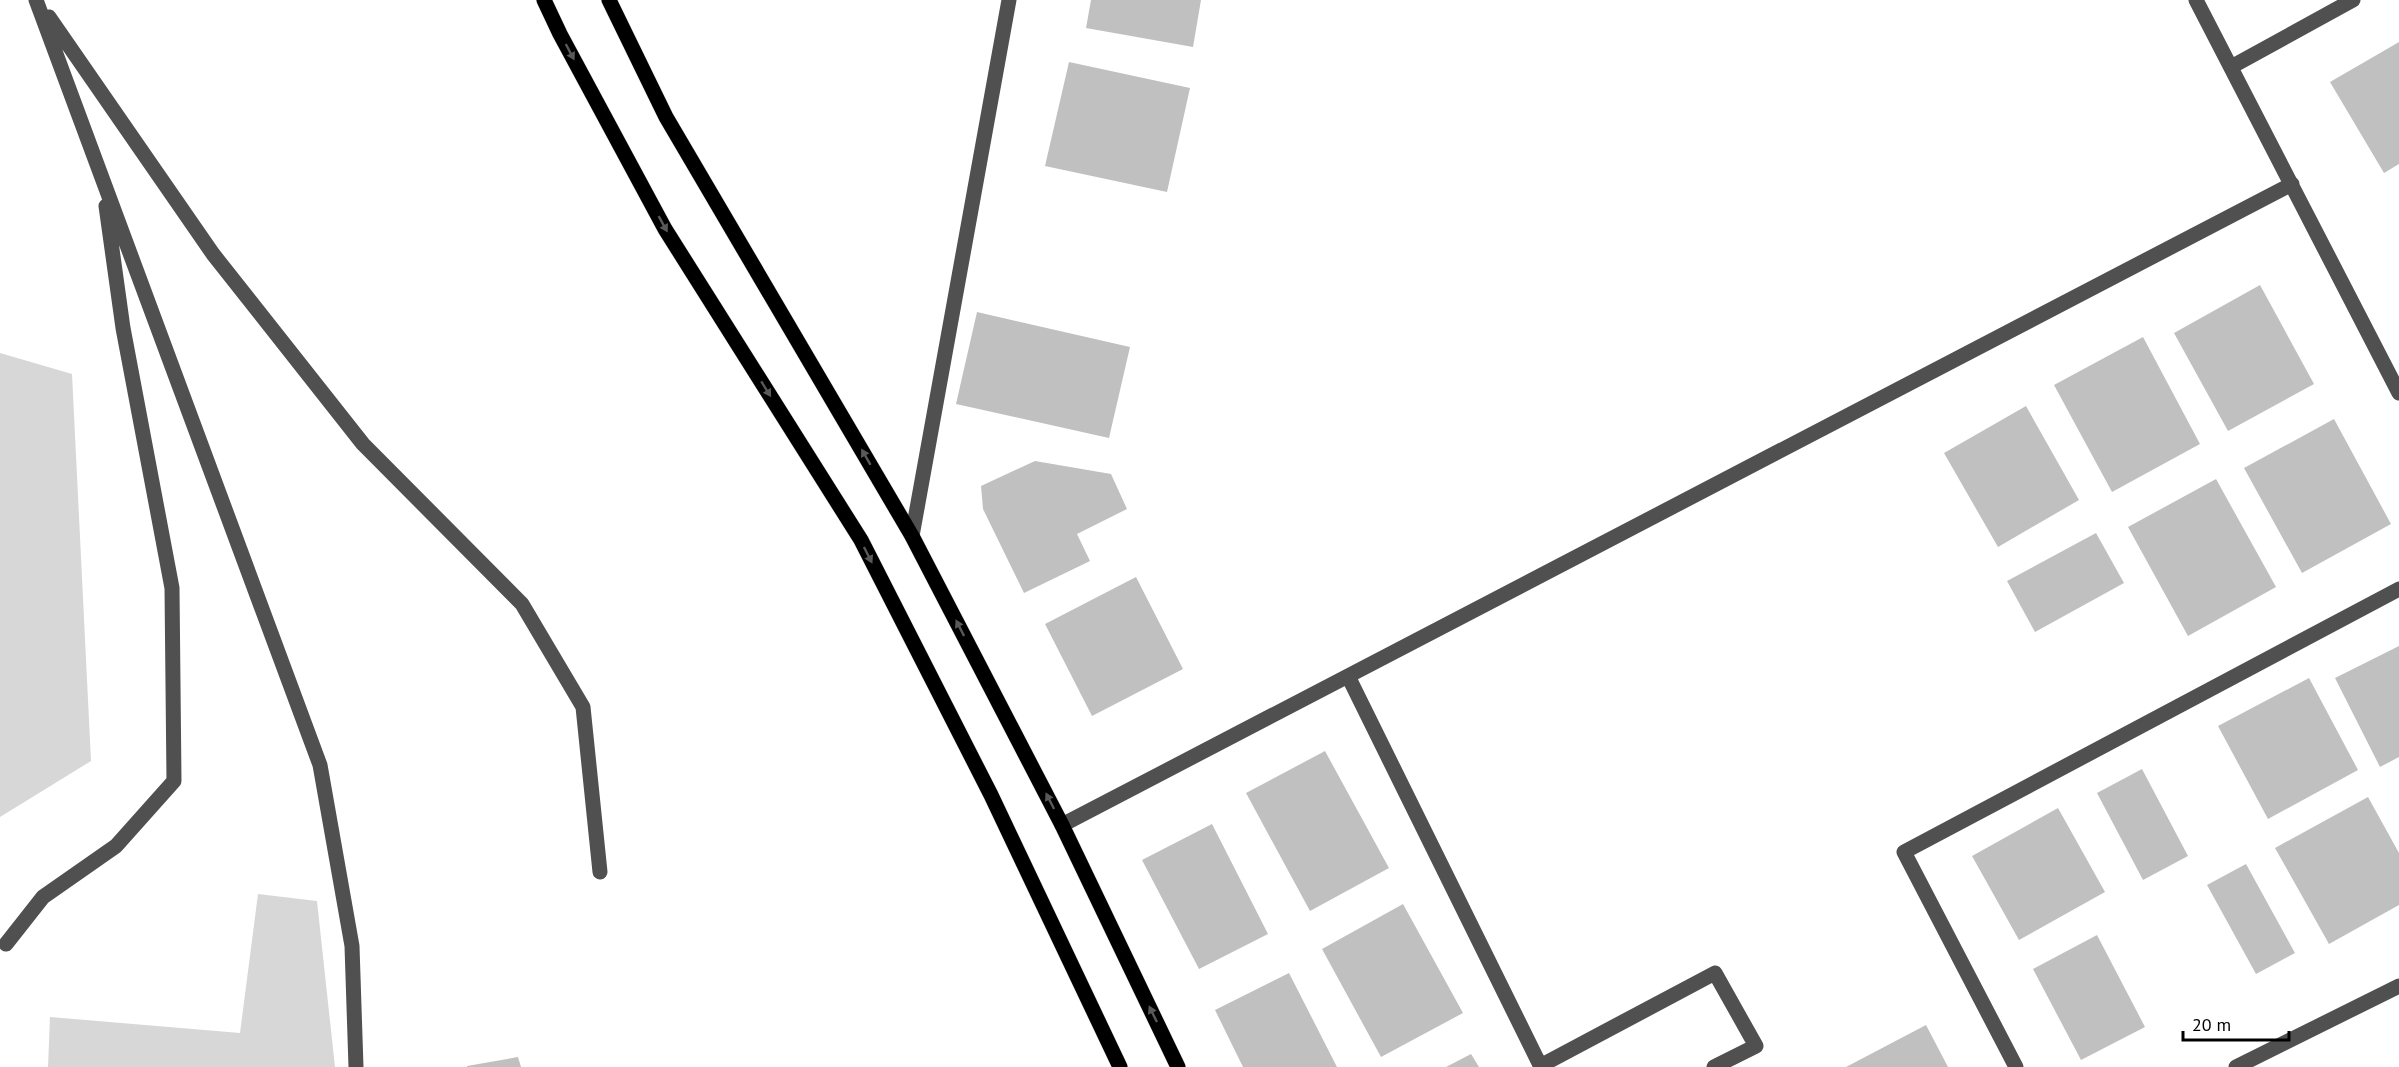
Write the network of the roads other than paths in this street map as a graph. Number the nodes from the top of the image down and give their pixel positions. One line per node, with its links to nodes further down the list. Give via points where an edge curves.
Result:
1 (36, 0): 8 (street); 15 (street, via 213,254 363,444 522,604 583,707)
2 (544, 0): 20 (main road, one-way to 20, via 665,228 861,540 991,795)
3 (609, 0): 11 (main road, one-way to 3, via 666,117)
4 (1009, 0): 11 (street)
5 (2196, 0): 7 (street)
6 (2353, 0): 7 (street)
7 (2231, 67): 9 (street)
8 (103, 179): 16 (street, via 123,328 172,588 174,781 116,846 43,897); 19 (street, via 320,765 352,946)
9 (2292, 184): 10 (street); 13 (street)
10 (2399, 393)
11 (912, 536): 14 (main road, one-way to 11)
12 (2399, 589): 23 (street, via 1905,852)
13 (1348, 676): 14 (street); 18 (street)
14 (1062, 825): 21 (main road, one-way to 14)
15 (600, 872)
16 (6, 944)
17 (2399, 986): 24 (street)
18 (1540, 1066): 22 (street, via 1715,973 1756,1046)
19 (356, 1067)
20 (1120, 1067)
21 (1178, 1067)
22 (1714, 1067)
23 (2016, 1067)
24 (2236, 1067)

